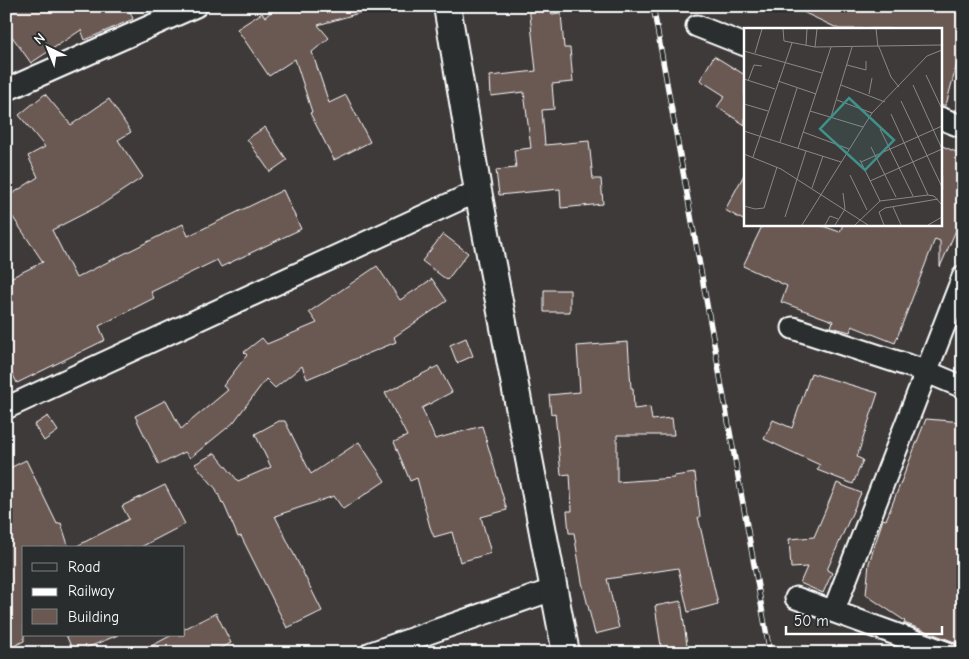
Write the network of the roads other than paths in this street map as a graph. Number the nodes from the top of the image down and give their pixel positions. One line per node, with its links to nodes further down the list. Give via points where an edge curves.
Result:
1 (196, 6): 5 (street)
2 (448, 6): 8 (street)
3 (697, 26): 4 (street)
4 (744, 44)
5 (6, 90)
6 (942, 119): 7 (street)
7 (963, 127)
8 (478, 191): 13 (street); 14 (street)
9 (963, 277): 11 (street)
10 (794, 328): 11 (street)
11 (925, 371): 12 (street); 16 (street)
12 (963, 387)
13 (6, 408)
14 (554, 589): 17 (street); 18 (street)
15 (796, 598): 16 (street)
16 (834, 610): 19 (street)
17 (371, 653)
18 (566, 653)
19 (948, 653)

